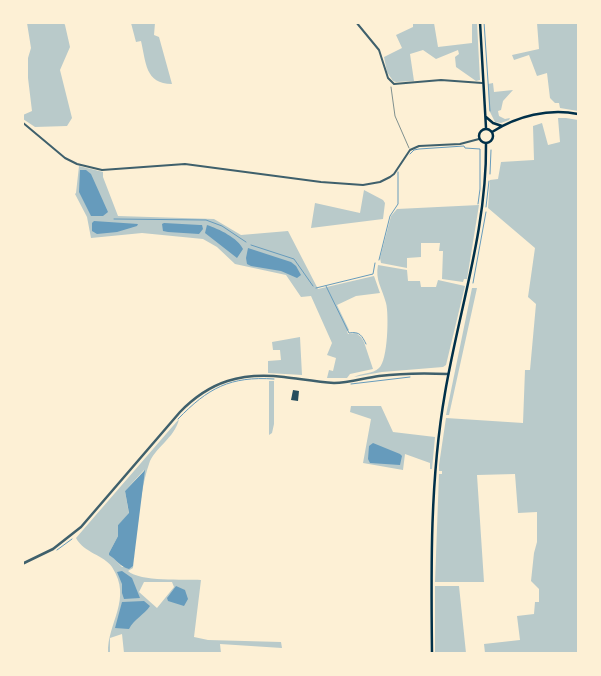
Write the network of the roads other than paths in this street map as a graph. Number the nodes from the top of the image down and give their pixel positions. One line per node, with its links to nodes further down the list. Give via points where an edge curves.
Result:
1 (356, 22): 3 (street, via 379,50 392,83 441,80)
2 (480, 22): 3 (main road)
3 (484, 83): 5 (main road)
4 (578, 114): 7 (main road, via 547,112)
5 (485, 116): 7 (main road); 8 (main road)
6 (22, 122): 10 (street, via 65,158 102,170 186,164 363,185 390,177 410,150 419,146 460,144)
7 (502, 126): 9 (main road)
8 (486, 128): 9 (main road); 10 (main road, via 480,132)
9 (492, 132): 11 (main road, via 492,140)
10 (479, 139): 11 (main road)
11 (486, 144): 12 (main road, via 478,238)
12 (448, 374): 13 (street, via 413,373 334,383 252,376 215,385 180,412 81,527 53,549); 14 (main road, via 432,512)
13 (22, 564)
14 (432, 654)

